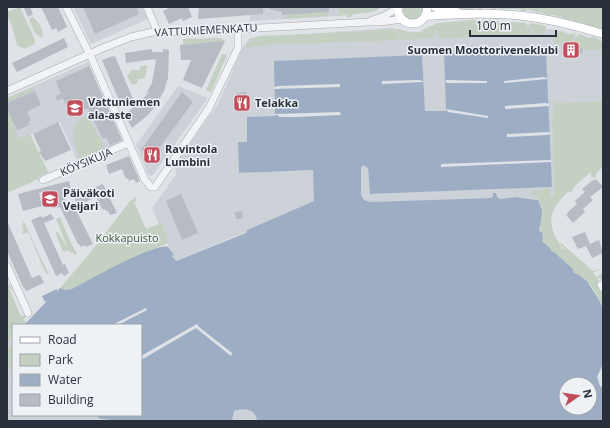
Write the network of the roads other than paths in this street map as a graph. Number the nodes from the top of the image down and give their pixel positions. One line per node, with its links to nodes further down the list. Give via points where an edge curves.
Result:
1 (66, 7): 13 (street)
2 (147, 7): 11 (street)
3 (427, 7): 7 (main road)
4 (435, 7): 6 (main road)
5 (398, 8): 8 (main road); 9 (street, VATTUNIEMENKATU)
6 (464, 14): 7 (main road); 12 (main road, via 522,15 561,22)
7 (425, 16): 8 (main road, via 414,24)
8 (402, 19): 9 (street, VATTUNIEMENKATU)
9 (368, 22): 10 (street, VATTUNIEMENKATU)
10 (238, 29): 11 (street, VATTUNIEMENKATU); 15 (street, via 238,48 213,100 155,187 151,187 145,180)
11 (157, 31): 13 (street, VATTUNIEMENKATU)
12 (603, 34)
13 (89, 54): 14 (street, VATTUNIEMENKATU); 15 (street)
14 (7, 91)
15 (128, 144): 16 (street, KÖYSIKUJA)
16 (43, 180)
17 (7, 266): 18 (street)
18 (28, 313)

